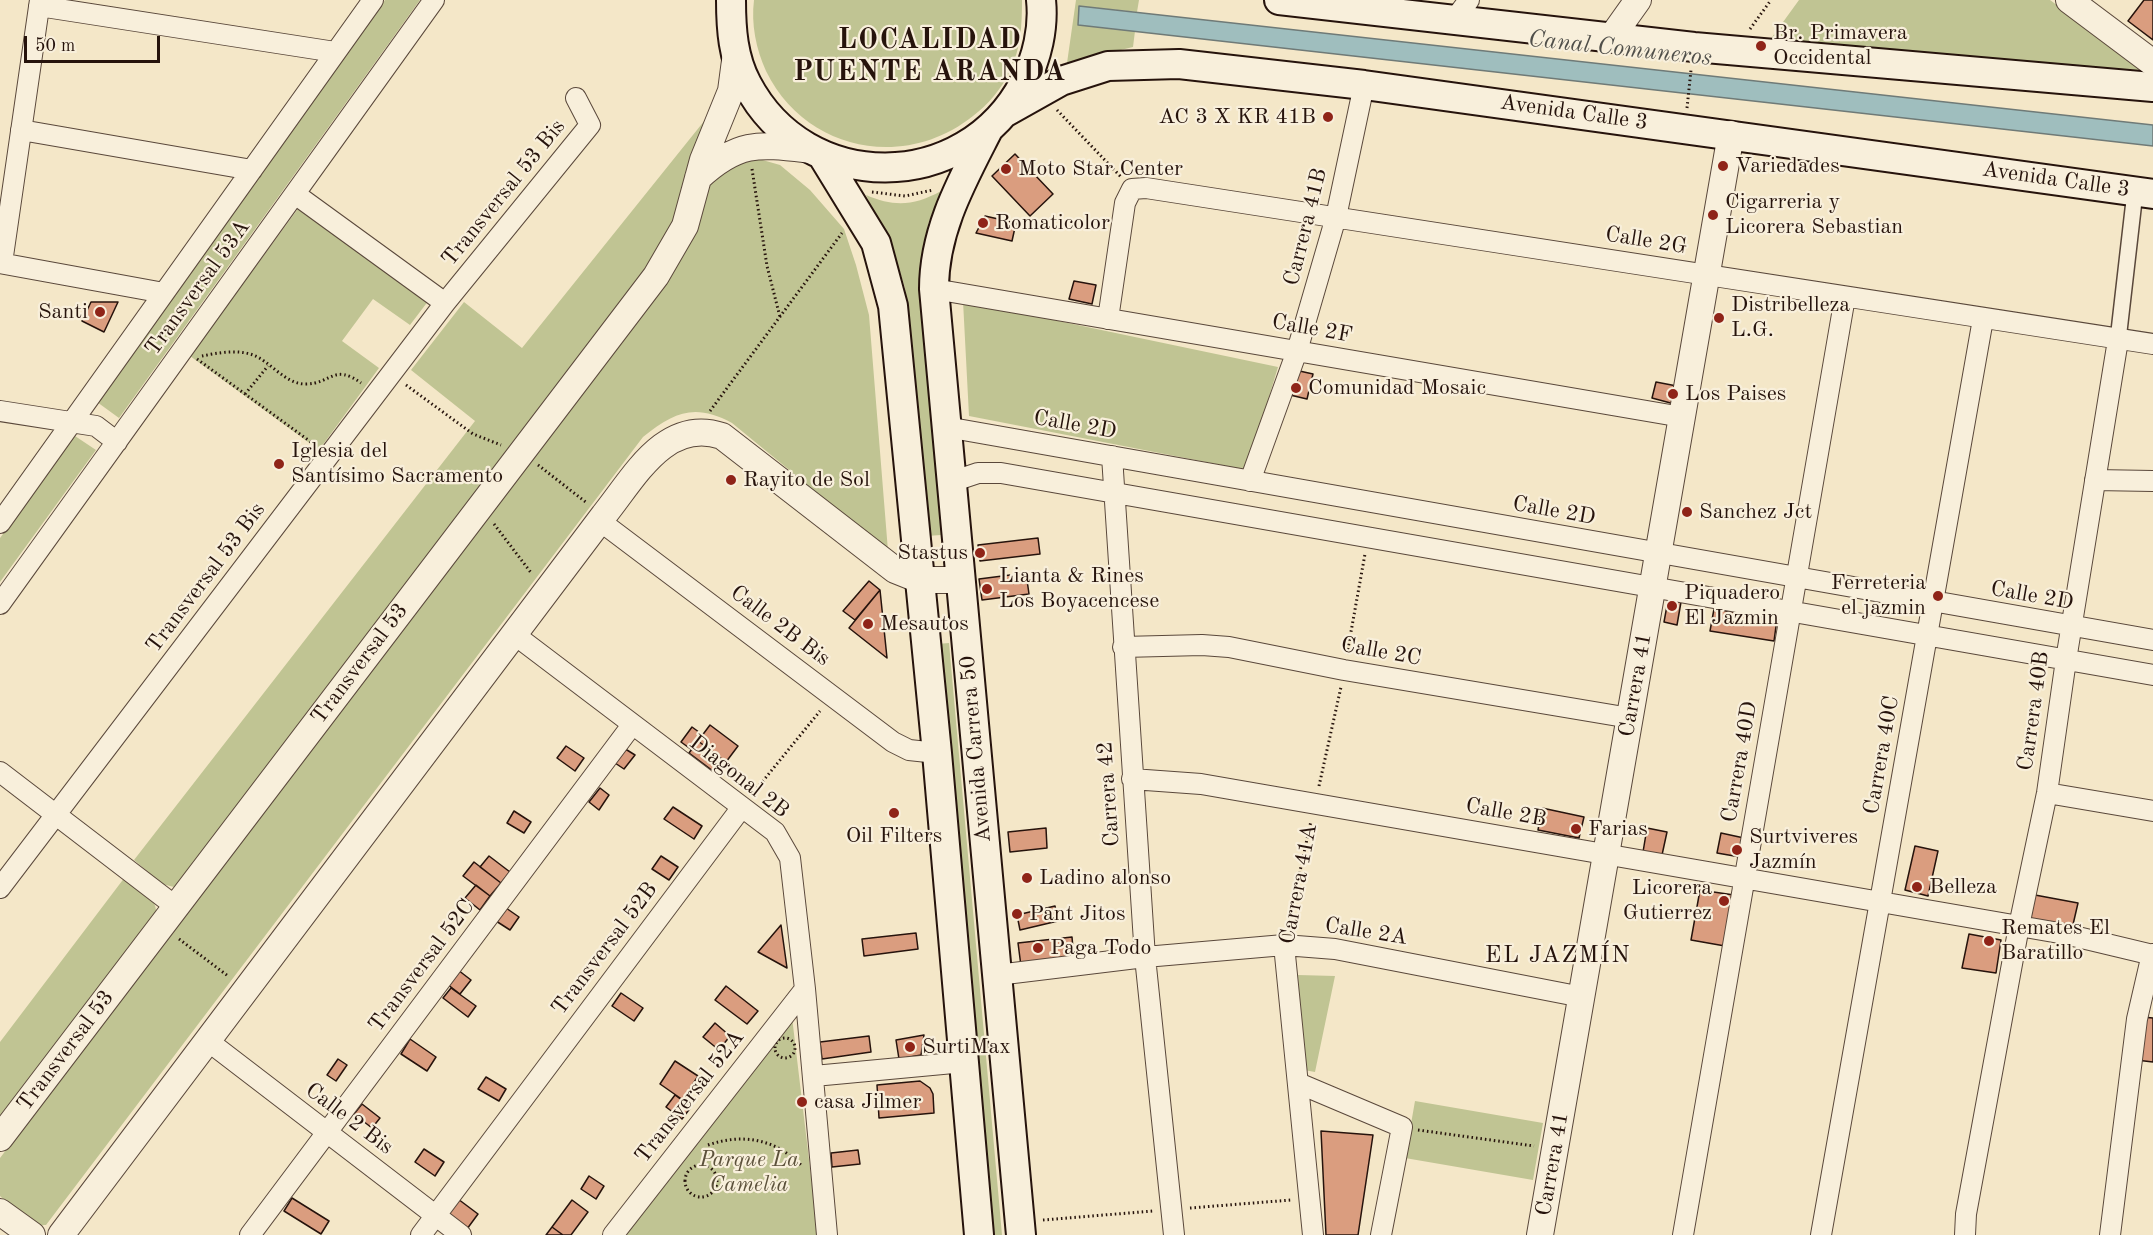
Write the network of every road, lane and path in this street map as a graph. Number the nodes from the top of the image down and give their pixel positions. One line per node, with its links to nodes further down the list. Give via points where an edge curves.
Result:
1 (373, 0): 15 (street, Transversal 53A)
2 (434, 0): 32 (street, Transversal 53A)
3 (715, 0): 14 (main road)
4 (731, 0): 14 (main road)
5 (1041, 0): 23 (main road, Avenida Carrera 50, via 1036,52 1023,84)
6 (1279, 0): 11 (main road)
7 (1638, 0): 13 (street)
8 (1771, 0): 12 (path)
9 (39, 3): 15 (street); 24 (street)
10 (2083, 4): 16 (street)
11 (1462, 10): 13 (main road)
12 (1746, 34)
13 (1611, 38): 19 (main road)
14 (733, 41): 26 (main road, via 747,83 764,110 786,132); 29 (street, Transversal 53, via 731,91)
15 (335, 52): 28 (street, Transversal 53A)
16 (2153, 63)
17 (1691, 74): 21 (path)
18 (1364, 84): 23 (main road, Avenida Calle 3, via 1179,64 1134,63 1108,66 1061,81); 25 (main road, Avenida Calle 3); 34 (street, Carrera 41B)
19 (2153, 87)
20 (576, 98): 40 (street, Transversal 53 Bis, via 590,125)
21 (1688, 100)
22 (1057, 110): 30 (path)
23 (996, 122): 26 (main road, Avenida Calle 3, via 948,155 903,167 862,166); 37 (main road, Avenida Carrera 50, via 948,213 934,266)
24 (21, 130): 28 (street); 35 (street)
25 (1731, 134): 31 (main road, Avenida Calle 3); 36 (street, Carrera 41)
26 (817, 152): 29 (street, via 740,148 722,157); 33 (main road, Avenida Carrera 50)
27 (750, 163): 41 (path, via 767,266)
28 (252, 170): 38 (street, Transversal 53A)
29 (698, 178): 57 (street, Transversal 53, via 685,226 665,263)
30 (1132, 189): 34 (street, Calle 2G); 42 (street, via 1125,204)
31 (2144, 193): 44 (street, Carrera 40B)
32 (295, 194): 40 (street); 56 (street, Transversal 53A)
33 (858, 212): 41 (path); 71 (main road, Avenida Carrera 50, via 876,243 893,306)
34 (1336, 217): 36 (street, Calle 2G); 46 (street, Carrera 41B)
35 (1, 263): 38 (street)
36 (1707, 274): 39 (street, Calle 2G); 52 (street, Carrera 41)
37 (934, 289): 42 (street, Calle 2F); 55 (main road, Avenida Carrera 50)
38 (164, 293): 53 (street, Transversal 53A)
39 (1845, 297): 43 (street, Calle 2G); 70 (street, Carrera 40D)
40 (445, 303): 48 (street, Transversal 53 Bis)
41 (780, 317): 54 (path)
42 (1108, 319): 46 (street, Calle 2F)
43 (1983, 319): 44 (street, Calle 2G); 75 (street, Carrera 40C)
44 (2118, 340): 45 (street, Calle 2G); 60 (street, Carrera 40B)
45 (2153, 344)
46 (1297, 351): 52 (street, Calle 2F); 61 (street, Carrera 41B)
47 (268, 366): 49 (path); 49 (path, via 254,355 237,352 195,357); 50 (path, via 304,385 339,373 349,375)
48 (392, 375): 50 (street, Transversal 53 Bis); 57 (path, via 473,434)
49 (245, 394): 58 (path)
50 (377, 395): 58 (street, Transversal 53 Bis)
51 (0, 411): 53 (street)
52 (1682, 417): 69 (street, Carrera 41)
53 (72, 423): 56 (street, via 96,426); 67 (street, Transversal 53A)
54 (702, 424): 66 (street, via 651,456); 71 (street, via 722,435 874,555)
55 (946, 427): 59 (street, Calle 2D); 63 (main road, Avenida Carrera 50)
56 (117, 442): 76 (street, Transversal 53A)
57 (521, 453): 65 (street, Transversal 53); 66 (path)
58 (330, 456): 96 (street, Transversal 53 Bis)
59 (1112, 456): 61 (street, Calle 2D); 64 (street, Carrera 42)
60 (2095, 480): 62 (street); 78 (street, Carrera 40B)
61 (1250, 481): 69 (street, Calle 2D)
62 (2153, 481)
63 (951, 482): 64 (street, via 978,473 1001,473); 72 (main road, Avenida Carrera 50)
64 (1113, 492): 68 (street); 82 (street, Carrera 42)
65 (481, 506): 73 (path); 101 (street, Transversal 53)
66 (602, 518): 79 (street); 86 (street, Calle 2B Bis)
67 (0, 524)
68 (1369, 537): 74 (street); 84 (path, Carrera 41A)
69 (1659, 554): 70 (street, Calle 2D); 74 (street, Carrera 41)
70 (1796, 578): 75 (street, Calle 2D); 77 (street, Carrera 40D)
71 (920, 580): 72 (street); 89 (main road, Avenida Carrera 50)
72 (960, 580): 106 (main road, Avenida Carrera 50)
73 (538, 583)
74 (1653, 587): 77 (street); 87 (street, Carrera 41)
75 (1933, 603): 78 (street, Calle 2D); 80 (street, Carrera 40C)
76 (0, 604)
77 (1791, 612): 80 (street); 98 (street, Carrera 40D)
78 (2071, 627): 81 (street, Calle 2D); 83 (street, Carrera 40B)
79 (515, 635): 88 (street); 107 (street)
80 (1927, 635): 83 (street); 100 (street, Carrera 40C)
81 (2153, 640)
82 (1124, 647): 84 (street, Calle 2C, via 1229,647); 91 (street, Carrera 42)
83 (2066, 660): 85 (street); 92 (street, Carrera 40B)
84 (1344, 670): 87 (street, Calle 2C); 93 (path, Carrera 41A)
85 (2153, 675)
86 (832, 696): 89 (street, Calle 2B Bis, via 892,742 915,751); 94 (path)
87 (1630, 718): 97 (street, Carrera 41)
88 (632, 725): 94 (street, Diagonal 2B); 115 (street, Transversal 52C)
89 (937, 753): 111 (main road, Avenida Carrera 50)
90 (0, 772): 96 (street)
91 (1132, 779): 93 (street, Calle 2B, via 1201,784); 105 (street, Carrera 42)
92 (2047, 793): 95 (street); 102 (street, Carrera 40B)
93 (1315, 804): 97 (street, Calle 2B); 103 (path, Carrera 41A)
94 (742, 807): 108 (street, Diagonal 2B, via 775,832 790,858); 122 (street, Transversal 52B)
95 (2153, 811)
96 (56, 815): 99 (street, Transversal 53 Bis); 101 (street)
97 (1606, 855): 98 (street, Calle 2B); 109 (street, Carrera 41)
98 (1745, 879): 100 (street, Calle 2B); 136 (street, Carrera 40D)
99 (0, 888)
100 (1880, 902): 102 (street, Calle 2B); 137 (street, Carrera 40C)
101 (168, 915): 107 (path); 116 (street, Transversal 53)
102 (2019, 926): 104 (street, Calle 2B); 138 (street, Carrera 40B)
103 (1284, 945): 105 (street, Calle 2A); 109 (street, Calle 2A, via 1335,949); 113 (street, Carrera 41A)
104 (2152, 954): 139 (street, via 2137,1019)
105 (1145, 957): 106 (street, Calle 2A); 132 (street, Carrera 42)
106 (997, 975): 131 (main road, Avenida Carrera 50)
107 (247, 989): 110 (street)
108 (805, 989): 112 (street, Diagonal 2B); 128 (street, Transversal 52A)
109 (1582, 997): 118 (street, Carrera 41)
110 (208, 1041): 115 (street, Calle 2 Bis); 124 (street)
111 (964, 1062): 112 (street); 130 (main road, Avenida Carrera 50)
112 (813, 1076): 129 (street, Diagonal 2B)
113 (1298, 1083): 114 (street); 133 (street, Carrera 41A)
114 (1402, 1127): 118 (path); 134 (street)
115 (328, 1133): 122 (street, Calle 2 Bis); 125 (street, Transversal 52C)
116 (0, 1138)
117 (702, 1147): 119 (path, via 730,1139 761,1140 789,1154)
118 (1555, 1149): 135 (street, Carrera 41)
119 (803, 1167)
120 (686, 1186): 120 (path, via 687,1175 698,1165 708,1166 717,1177 713,1191 704,1196 693,1194)
121 (0, 1212): 123 (street)
122 (436, 1216): 126 (street, Transversal 52B); 127 (street, Calle 2 Bis)
123 (32, 1235)
124 (62, 1235)
125 (250, 1235)
126 (421, 1235)
127 (461, 1235)
128 (613, 1235)
129 (827, 1235)
130 (979, 1235)
131 (1021, 1235)
132 (1174, 1235)
133 (1313, 1235)
134 (1381, 1235)
135 (1540, 1235)
136 (1683, 1235)
137 (1821, 1235)
138 (1965, 1235)
139 (2110, 1235)

